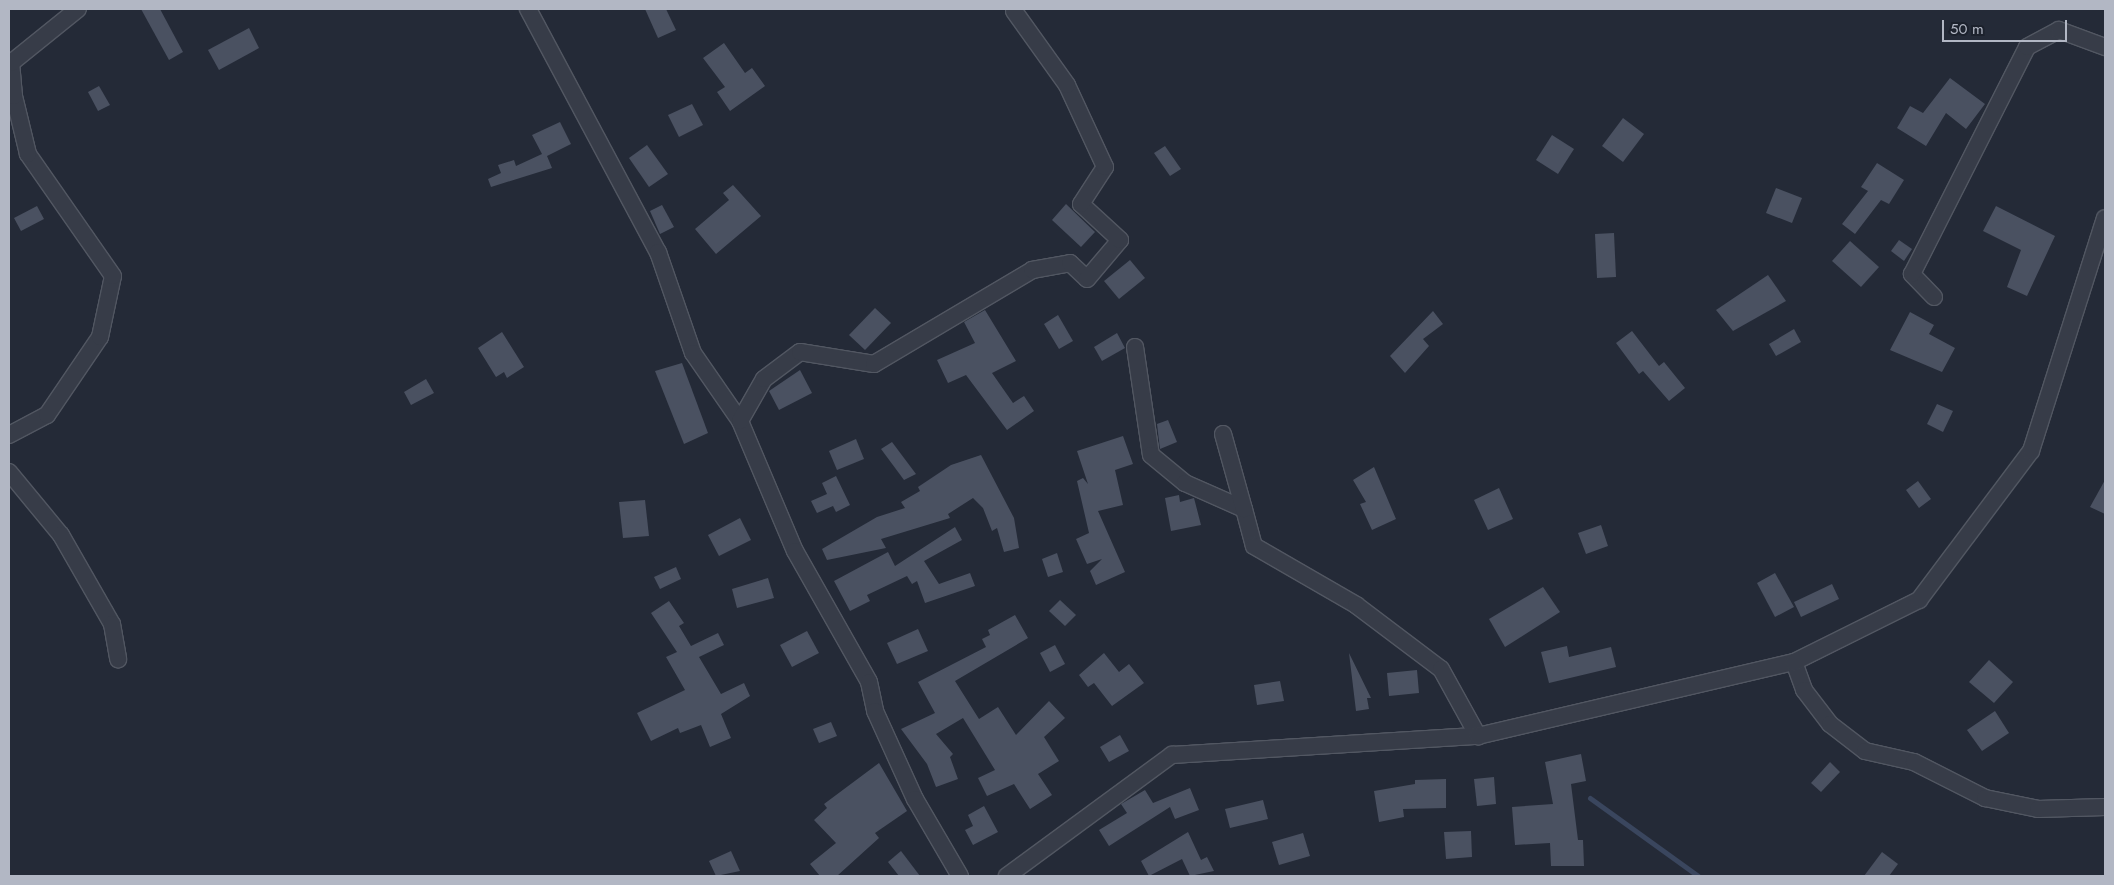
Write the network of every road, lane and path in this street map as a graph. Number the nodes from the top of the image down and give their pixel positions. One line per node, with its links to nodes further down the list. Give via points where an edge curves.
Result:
1 (78, 9): 10 (street, via 11,63 14,96 28,154 113,276 100,337 47,415)
2 (528, 9): 8 (street, via 658,252 692,354)
3 (1014, 11): 8 (street, via 1067,86 1105,167 1081,204 1120,240 1087,279 1070,263 1032,270 874,364 800,352 764,379)
4 (2105, 47): 6 (street, via 2058,30 2027,47 1912,274)
5 (2105, 218): 14 (street, via 2031,451 1920,600)
6 (1934, 298)
7 (1135, 347): 12 (street, via 1151,455 1185,483)
8 (740, 421): 17 (street, via 795,551 869,682 875,711 915,799)
9 (1223, 434): 12 (street)
10 (9, 437)
11 (9, 472): 13 (street, via 61,535 112,624)
12 (1244, 508): 15 (street, via 1254,546 1356,605 1441,669)
13 (118, 659)
14 (1794, 662): 15 (street); 16 (street, via 1804,690 1830,724 1865,751 1914,762 1985,798 2038,808)
15 (1478, 736): 18 (street, via 1172,755)
16 (2105, 807)
17 (960, 876)
18 (1007, 876)

